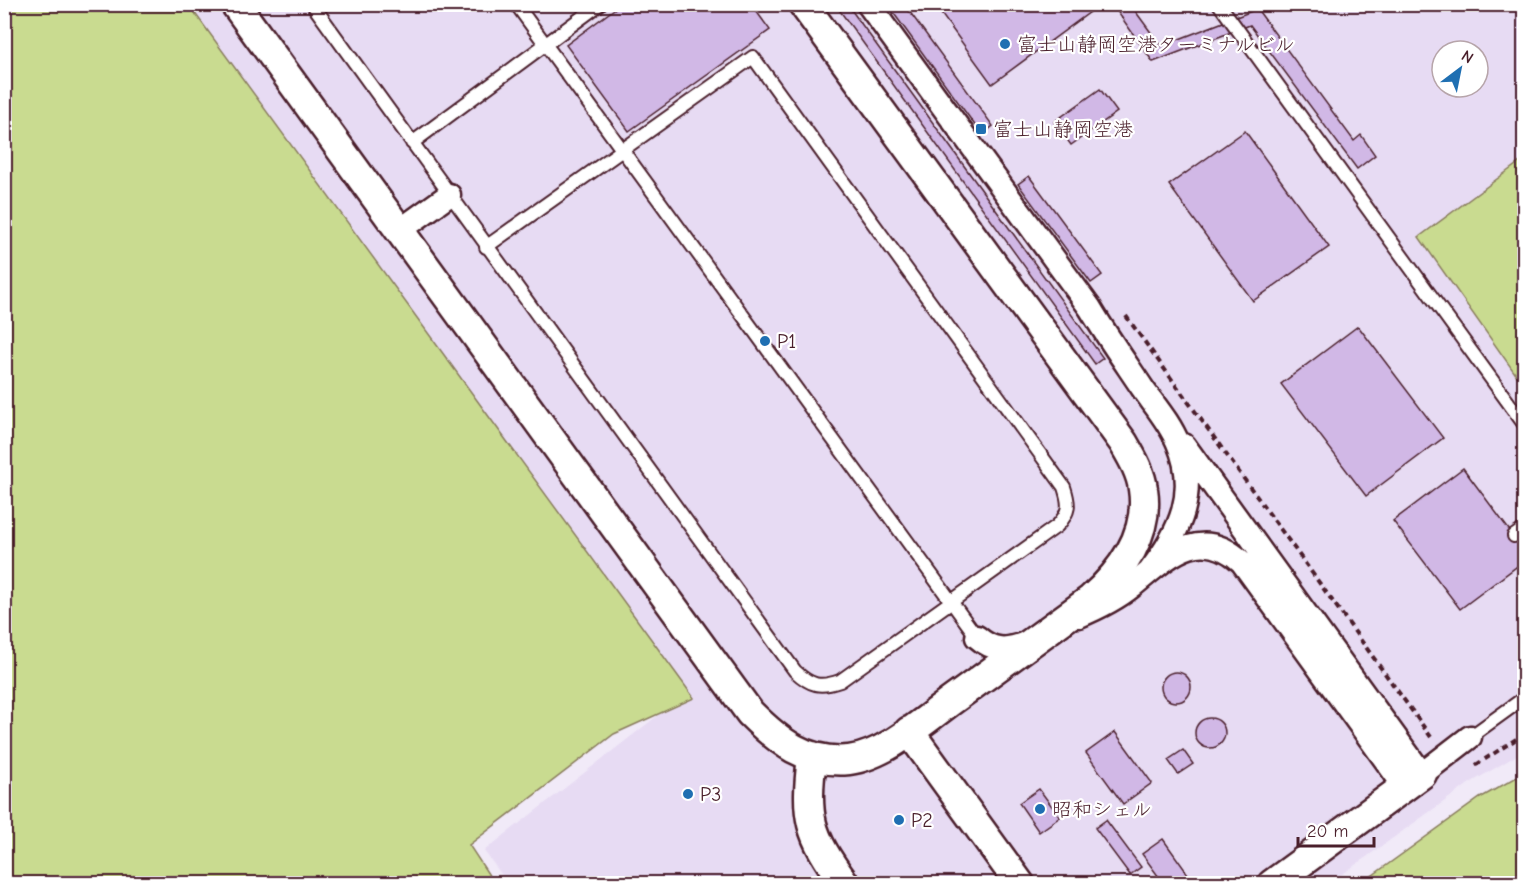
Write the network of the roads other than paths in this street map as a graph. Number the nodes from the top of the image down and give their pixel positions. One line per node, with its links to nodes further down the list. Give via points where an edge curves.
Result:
1 (235, 4): 12 (street)
2 (315, 4): 9 (lane)
3 (516, 4): 8 (lane)
4 (600, 4): 8 (lane)
5 (803, 4): 18 (street, via 1136,465 1143,489 1143,514 1125,562 1111,581)
6 (868, 4): 14 (street, via 1090,308)
7 (1219, 4): 15 (lane)
8 (546, 45): 9 (lane); 10 (lane)
9 (412, 143): 11 (lane)
10 (622, 149): 13 (lane); 17 (lane); 17 (lane, via 753,57 1064,487 1069,502 1066,516 1057,526)
11 (449, 195): 12 (street); 13 (lane)
12 (399, 231): 23 (street, via 750,712 772,735)
13 (486, 247): 17 (lane, via 795,672 806,681 830,685 840,681)
14 (1164, 417): 16 (street, via 1186,466 1188,490 1176,532); 24 (street)
15 (1524, 424)
16 (1150, 571): 18 (street, via 1109,603); 24 (street, via 1188,546 1212,545 1233,554)
17 (950, 601): 19 (lane)
18 (1044, 634): 19 (street, via 1006,650 995,649); 21 (street)
19 (977, 637)
20 (1524, 698): 22 (lane)
21 (909, 731): 23 (street, via 870,754 851,760); 26 (street)
22 (1470, 737): 24 (street)
23 (812, 756): 25 (street, via 810,819 825,856)
24 (1413, 780): 27 (street)
25 (845, 884)
26 (1020, 884)
27 (1272, 884)

